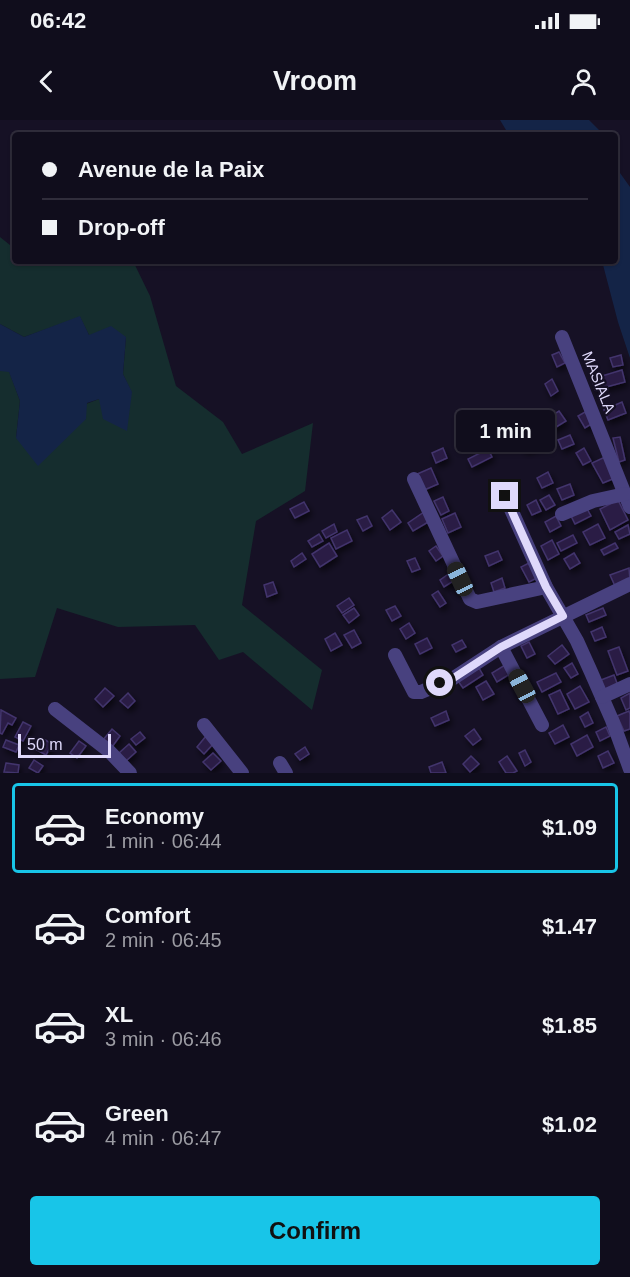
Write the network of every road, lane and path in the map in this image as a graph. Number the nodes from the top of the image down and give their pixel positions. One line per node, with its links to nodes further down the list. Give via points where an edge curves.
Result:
1 (562, 337): 4 (street, MASIALA)
2 (414, 479): 7 (street, via 470,599 477,602)
3 (505, 496): 7 (street)
4 (628, 500): 5 (street, via 593,501)
5 (562, 514)
6 (630, 584): 8 (street)
7 (546, 587): 8 (street)
8 (563, 616): 9 (street); 12 (street)
9 (501, 647): 10 (street, via 452,679 421,692 414,692); 15 (street)
10 (395, 654)
11 (630, 684): 12 (street)
12 (602, 697): 16 (street)
13 (55, 709): 17 (street, via 109,751)
14 (204, 725): 18 (street)
15 (542, 725)
16 (630, 770)
17 (130, 773)
18 (242, 773)

